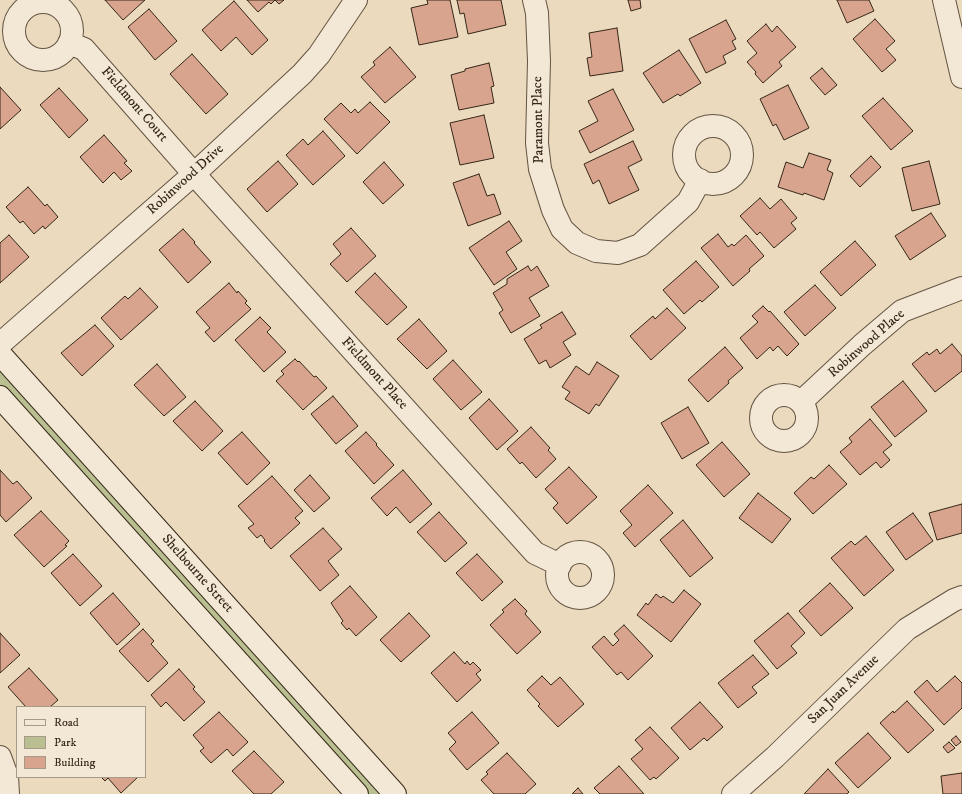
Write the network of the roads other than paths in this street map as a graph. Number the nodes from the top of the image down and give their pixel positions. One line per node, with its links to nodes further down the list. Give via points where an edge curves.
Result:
1 (356, 0): 6 (street, Robinwood Drive, via 319,55 306,69)
2 (534, 0): 7 (street, Paramont Place, via 537,13 539,163 553,210 562,229 577,243 596,251 618,253 640,245 688,202)
3 (951, 12): 5 (street)
4 (69, 43): 6 (street, Fieldmont Court, via 84,49)
5 (962, 77)
6 (194, 174): 9 (street, Robinwood Drive); 13 (street, Fieldmont Place, via 535,554)
7 (700, 180)
8 (962, 288): 12 (street, Robinwood Place, via 902,311)
9 (0, 344)
10 (0, 354): 18 (street, Shelbourne Street)
11 (0, 397): 17 (street, Shelbourne Street)
12 (801, 402)
13 (560, 565)
14 (962, 597): 19 (street, San Juan Avenue, via 907,630)
15 (0, 757): 16 (street, via 7,776)
16 (8, 794)
17 (357, 794)
18 (395, 794)
19 (733, 794)

